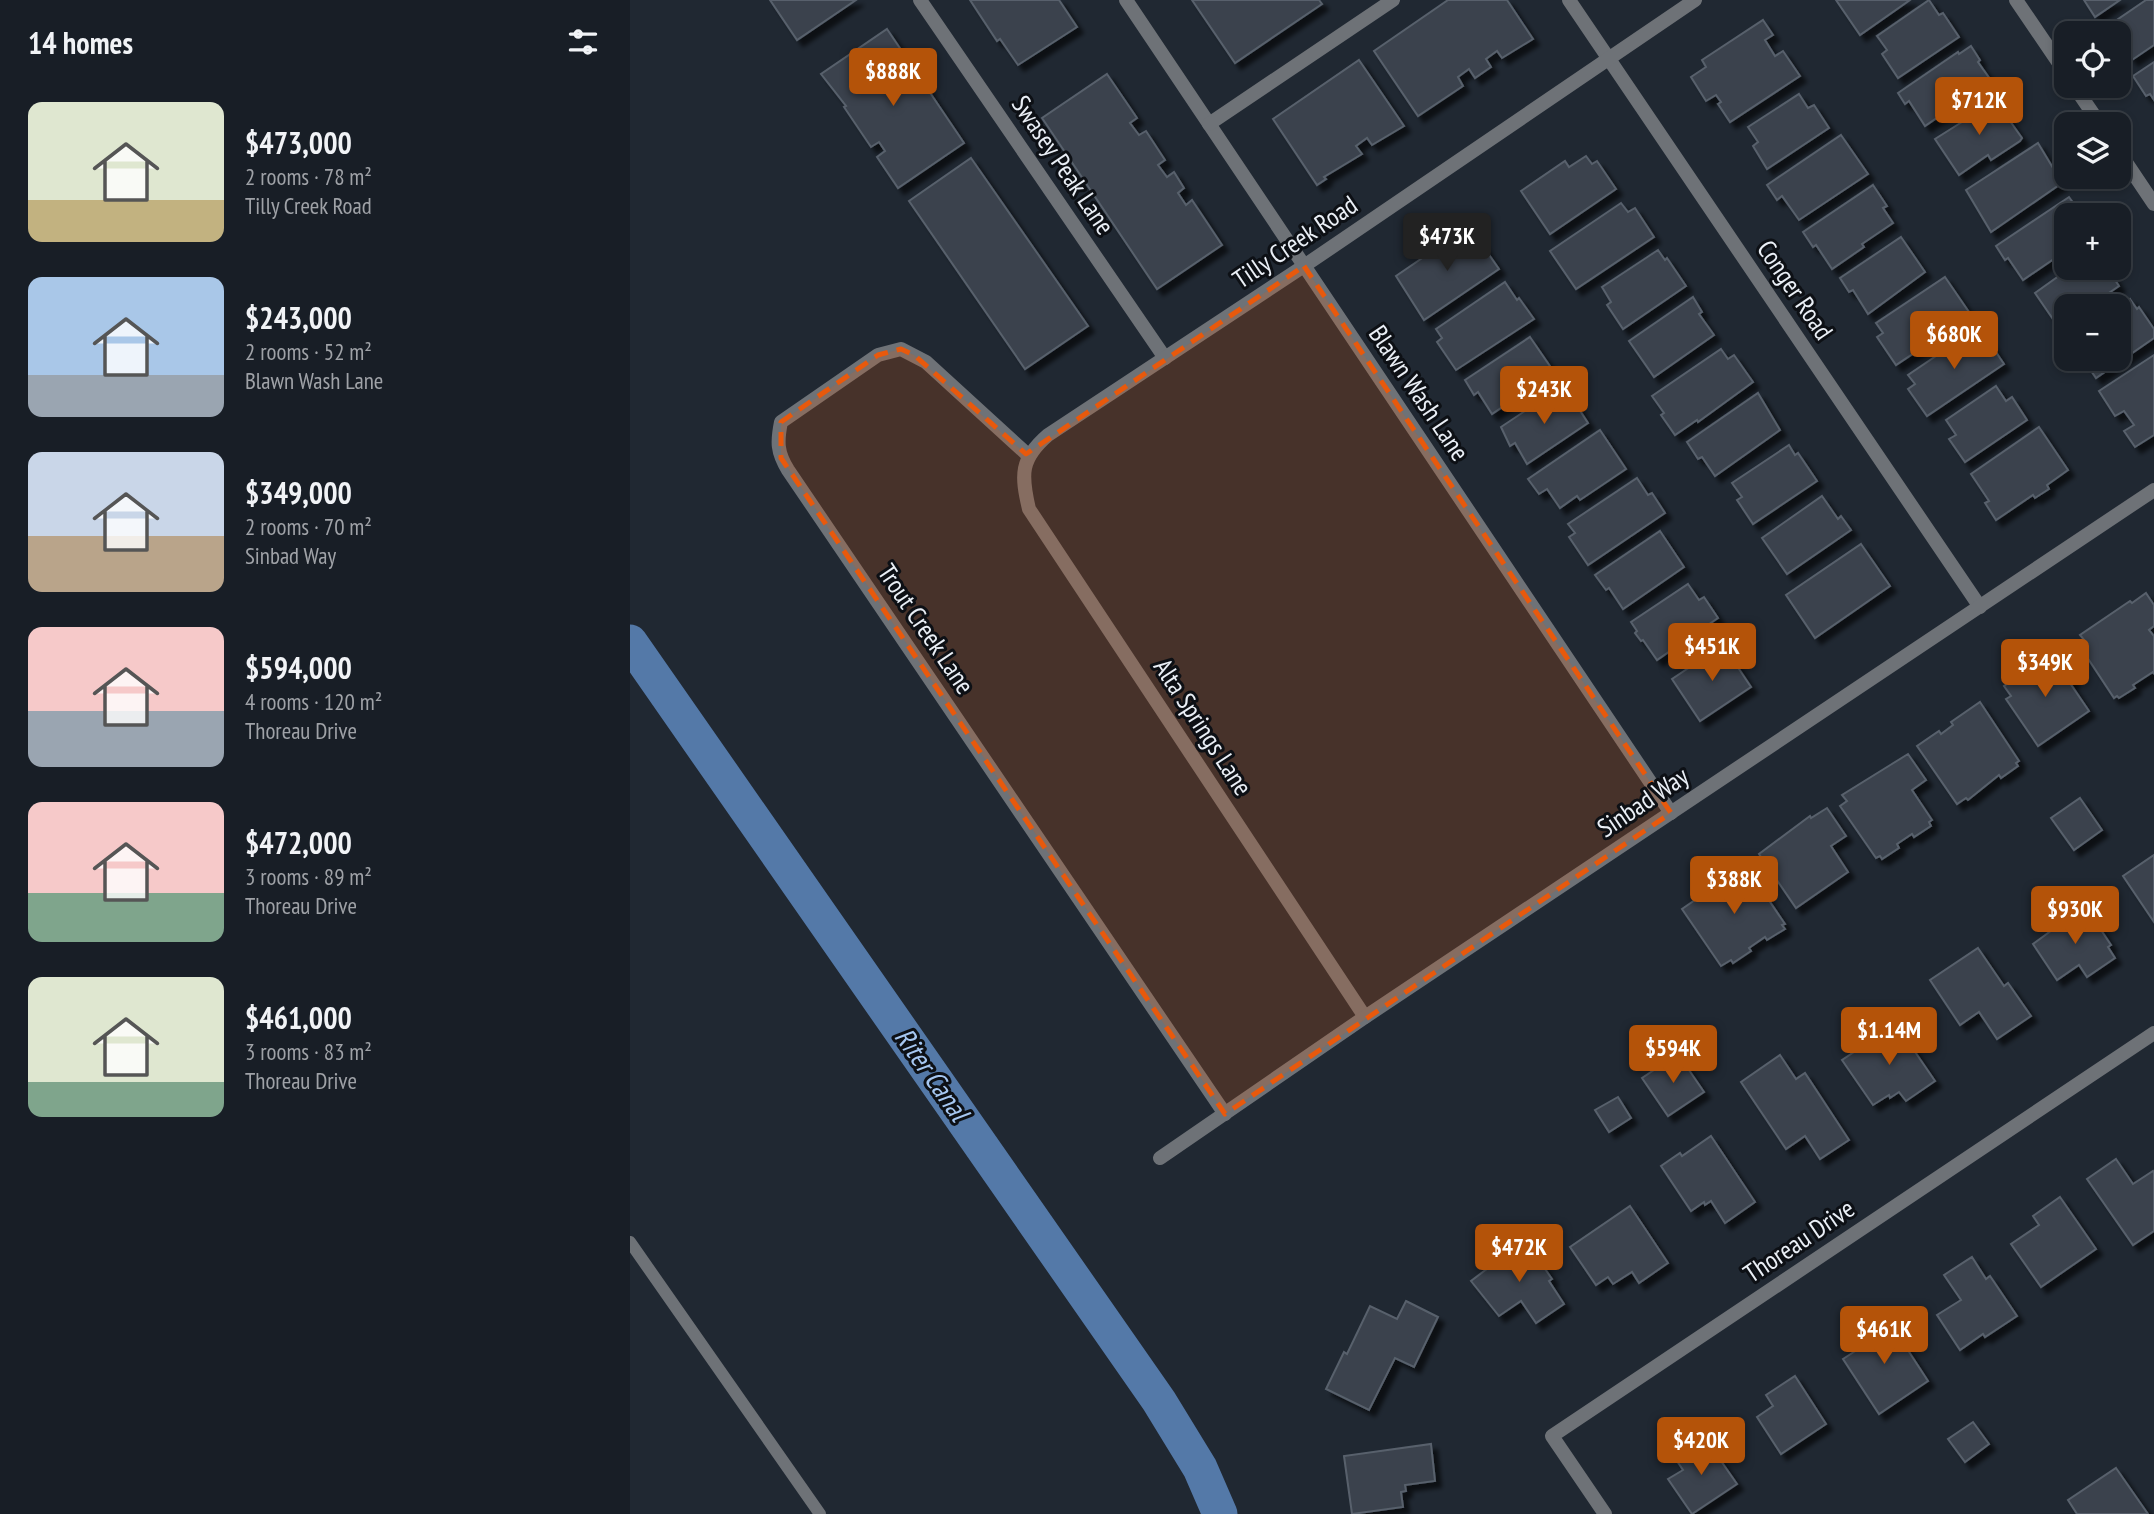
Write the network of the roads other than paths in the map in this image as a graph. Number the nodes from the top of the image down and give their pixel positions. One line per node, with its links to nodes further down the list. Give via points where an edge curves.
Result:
1 (920, 0): 13 (street, Swasey Peak Lane)
2 (1126, 0): 9 (street, Blawn Wash Lane)
3 (1393, 0): 9 (street)
4 (1569, 0): 8 (street, Conger Road)
5 (1695, 0): 8 (street, Tilly Creek Road)
6 (2016, 0): 7 (street)
7 (2054, 56)
8 (1608, 58): 12 (street, Tilly Creek Road); 16 (street, Conger Road)
9 (1209, 124): 12 (street, Blawn Wash Lane)
10 (2131, 170): 11 (street)
11 (2154, 204)
12 (1304, 265): 13 (street, Tilly Creek Road); 17 (street, Blawn Wash Lane)
13 (1165, 358): 14 (street, Tilly Creek Road, via 1048,435)
14 (1029, 456): 18 (street, Alta Springs Lane, via 1023,482 1029,509); 20 (street, Trout Creek Lane, via 926,362 901,349 878,355 781,422 777,444 788,470)
15 (2154, 490): 16 (street, Sinbad Way)
16 (1980, 607): 17 (street, Sinbad Way)
17 (1671, 813): 18 (street, Sinbad Way)
18 (1365, 1017): 20 (street, Sinbad Way)
19 (2153, 1036): 24 (street, Thoreau Drive, via 1552,1436)
20 (1225, 1114): 21 (street, Sinbad Way)
21 (1160, 1158)
22 (630, 1241): 23 (lane)
23 (820, 1514)
24 (1605, 1514)

